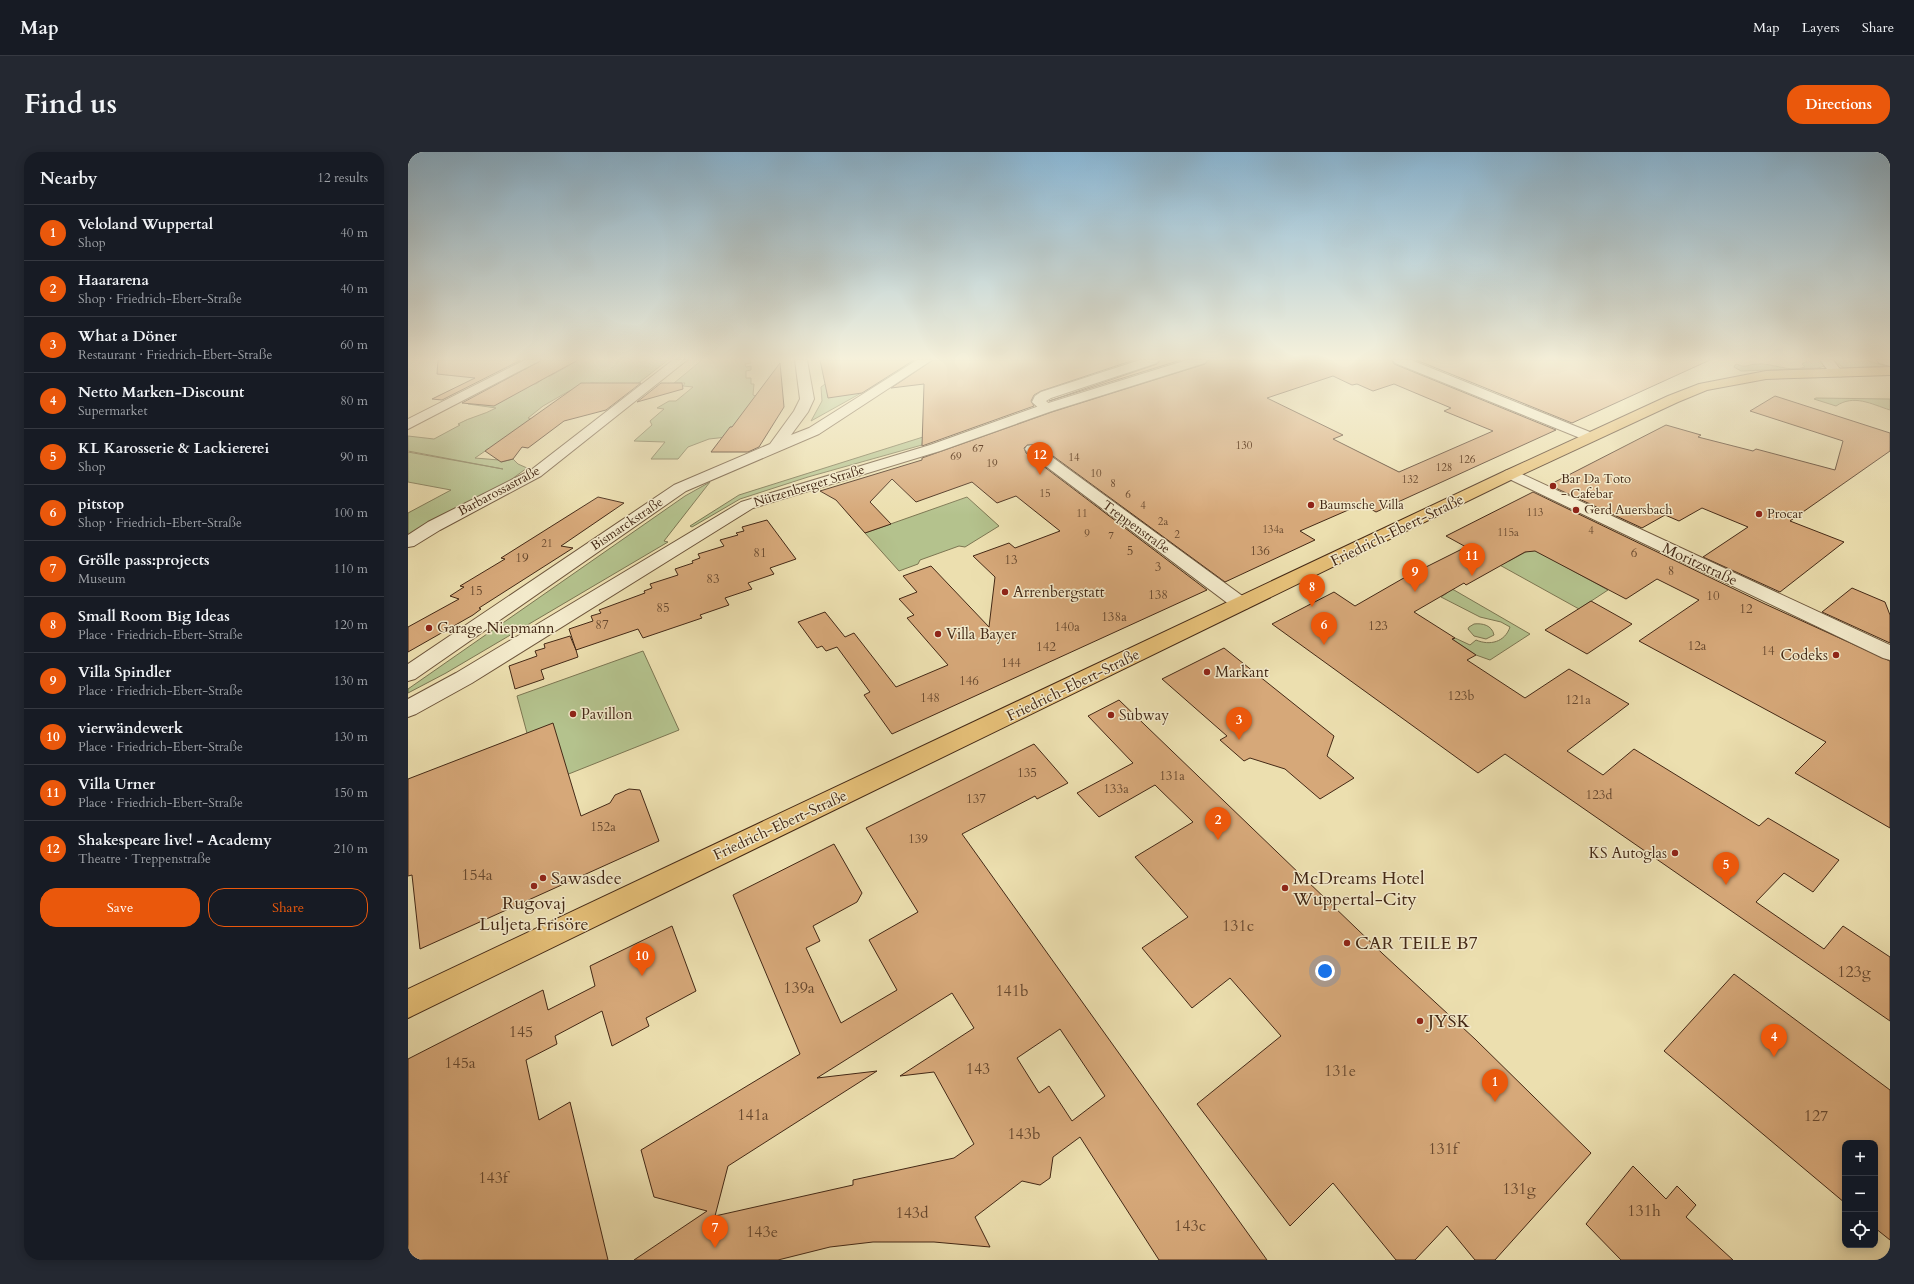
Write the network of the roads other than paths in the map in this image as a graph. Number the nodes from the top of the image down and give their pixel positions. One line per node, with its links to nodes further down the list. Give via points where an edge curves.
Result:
1 (436, 412): 8 (street)
2 (615, 412): 13 (street, Barbarossastraße, via 536,473)
3 (801, 412): 10 (street)
4 (846, 412): 10 (street, Bismarckstraße, via 814,432)
5 (1037, 412): 17 (street, Nützenberger Straße, via 936,448 747,506 464,678)
6 (1527, 412): 9 (street)
7 (1645, 412): 9 (main road, Friedrich-Ebert-Straße)
8 (408, 426)
9 (1590, 437): 12 (main road, Friedrich-Ebert-Straße)
10 (776, 447): 16 (street, Bismarckstraße, via 726,466 680,488)
11 (1032, 449): 14 (street, Treppenstraße)
12 (1510, 474): 14 (main road, Friedrich-Ebert-Straße); 15 (street, Moritzstraße)
13 (408, 542)
14 (1242, 604): 18 (main road, Friedrich-Ebert-Straße)
15 (1890, 653)
16 (408, 674)
17 (408, 709)
18 (408, 1004)

